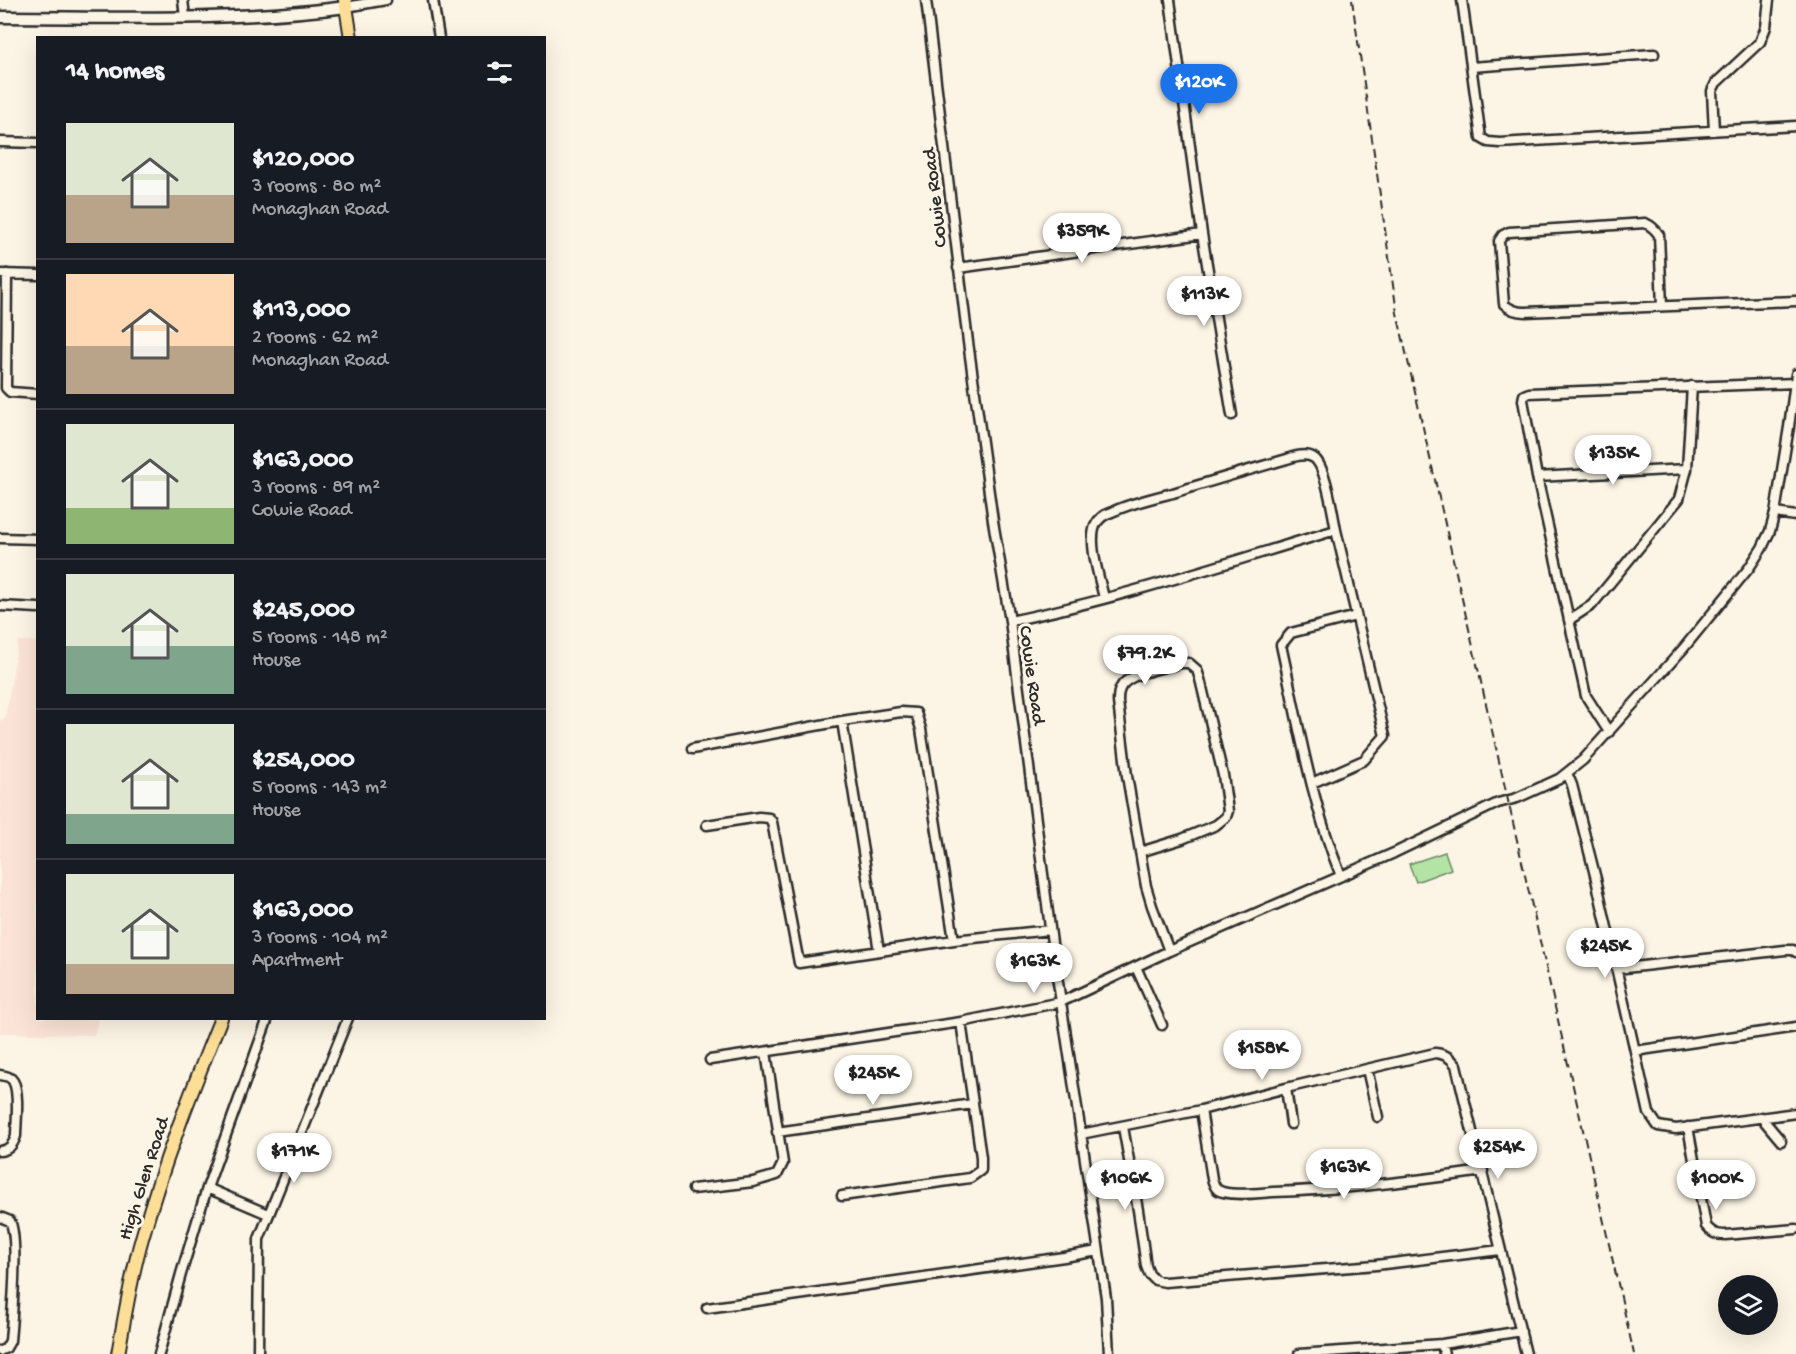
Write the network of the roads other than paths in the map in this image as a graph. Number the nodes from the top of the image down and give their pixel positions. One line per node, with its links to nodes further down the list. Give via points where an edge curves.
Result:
1 (183, 0): 9 (street)
2 (386, 0): 8 (street)
3 (433, 0): 12 (street)
4 (926, 0): 20 (street, Cowie Road)
5 (1170, 0): 19 (street)
6 (1462, 0): 14 (street)
7 (1769, 0): 16 (street, via 1760,42 1712,91)
8 (346, 3): 9 (street, via 306,12); 11 (main road)
9 (184, 16): 10 (street)
10 (0, 17)
11 (351, 36)
12 (439, 36)
13 (1654, 54): 14 (street)
14 (1471, 68): 16 (street, via 1481,138 1488,142)
15 (1796, 126): 16 (street)
16 (1714, 131)
17 (0, 142): 18 (street)
18 (36, 143)
19 (1202, 234): 20 (street); 28 (street)
20 (958, 268): 41 (street, Cowie Road)
21 (3, 274): 22 (street); 27 (street, via 6,388 10,392)
22 (36, 275)
23 (1796, 301): 24 (street)
24 (1662, 306): 24 (street, via 1512,310 1504,304 1500,238 1509,232 1650,225 1659,235)
25 (1795, 378): 26 (street); 31 (street)
26 (1692, 386): 29 (street); 30 (street, via 1529,393 1523,400)
27 (36, 394)
28 (1232, 415)
29 (1687, 469): 30 (street); 40 (street, via 1679,499 1592,605)
30 (1538, 477): 40 (street)
31 (1775, 513): 32 (street); 43 (street, via 1762,548 1749,568)
32 (1796, 516)
33 (1336, 530): 36 (street); 36 (street, via 1320,464 1311,456 1287,459 1104,516 1094,528 1093,537); 39 (street)
34 (0, 538): 35 (street)
35 (36, 539)
36 (1104, 598): 41 (street)
37 (0, 606): 38 (street)
38 (36, 608)
39 (1356, 616): 46 (street, via 1385,736 1364,759); 46 (street, via 1291,633 1281,645)
40 (1569, 620): 43 (street, via 1586,696)
41 (1010, 621): 50 (street, Cowie Road)
42 (842, 721): 44 (street); 51 (street, via 901,711 916,713); 52 (street)
43 (1609, 732): 45 (street)
44 (692, 749)
45 (1568, 773): 49 (street); 56 (street)
46 (1312, 783): 49 (street)
47 (707, 825): 52 (street, via 764,816 772,822 799,963)
48 (1140, 852): 48 (street, via 1119,692 1128,679 1189,663 1200,679 1223,775 1226,817 1182,839); 53 (street, via 1152,906)
49 (1341, 876): 53 (street)
50 (1050, 930): 51 (street); 57 (street, Cowie Road)
51 (954, 940): 52 (street)
52 (879, 951)
53 (1169, 951): 55 (street)
54 (1796, 952): 56 (street, via 1785,950)
55 (1136, 967): 57 (street); 62 (street)
56 (1616, 969): 64 (street)
57 (1061, 1002): 61 (street); 79 (street, Cowie Road)
58 (220, 1020): 95 (main road, High Glen Road, via 173,1140 151,1209 132,1278)
59 (267, 1020): 83 (street)
60 (347, 1020): 86 (street)
61 (961, 1022): 65 (street); 70 (street)
62 (1161, 1024)
63 (1796, 1027): 64 (street)
64 (1635, 1051): 77 (street, via 1649,1113 1658,1126)
65 (765, 1052): 66 (street); 78 (street)
66 (710, 1060)
67 (1367, 1069): 69 (street); 73 (street); 82 (street, via 1435,1053 1450,1057 1456,1065)
68 (0, 1075): 81 (street, via 13,1081 16,1093 16,1137 9,1148)
69 (1286, 1088): 71 (street); 75 (street)
70 (973, 1104): 78 (street); 85 (street, via 981,1170 970,1178)
71 (1201, 1110): 76 (street); 82 (street, via 1212,1179 1223,1192 1308,1190)
72 (1796, 1113): 74 (street)
73 (1378, 1117)
74 (1761, 1117): 77 (street); 80 (street)
75 (1292, 1124)
76 (1123, 1127): 79 (street); 89 (street, via 1144,1258 1155,1280 1376,1265)
77 (1688, 1127): 88 (street, via 1706,1226 1711,1232 1725,1235)
78 (777, 1132): 84 (street, via 783,1163 777,1174 753,1182)
79 (1081, 1134): 90 (street, Cowie Road)
80 (1781, 1141)
81 (0, 1151)
82 (1483, 1171): 89 (street)
83 (207, 1188): 86 (street); 96 (street)
84 (693, 1189)
85 (842, 1196)
86 (268, 1214): 97 (street, via 259,1239)
87 (0, 1217): 94 (street, via 10,1221 14,1240 10,1341)
88 (1796, 1229)
89 (1500, 1250): 92 (street)
90 (1098, 1251): 91 (street); 98 (street, Cowie Road)
91 (707, 1308)
92 (1521, 1331): 93 (street); 101 (street)
93 (1442, 1344): 99 (street); 100 (street)
94 (0, 1351)
95 (118, 1354)
96 (159, 1354)
97 (258, 1354)
98 (1109, 1354)
99 (1299, 1354)
100 (1444, 1354)
101 (1526, 1354)

